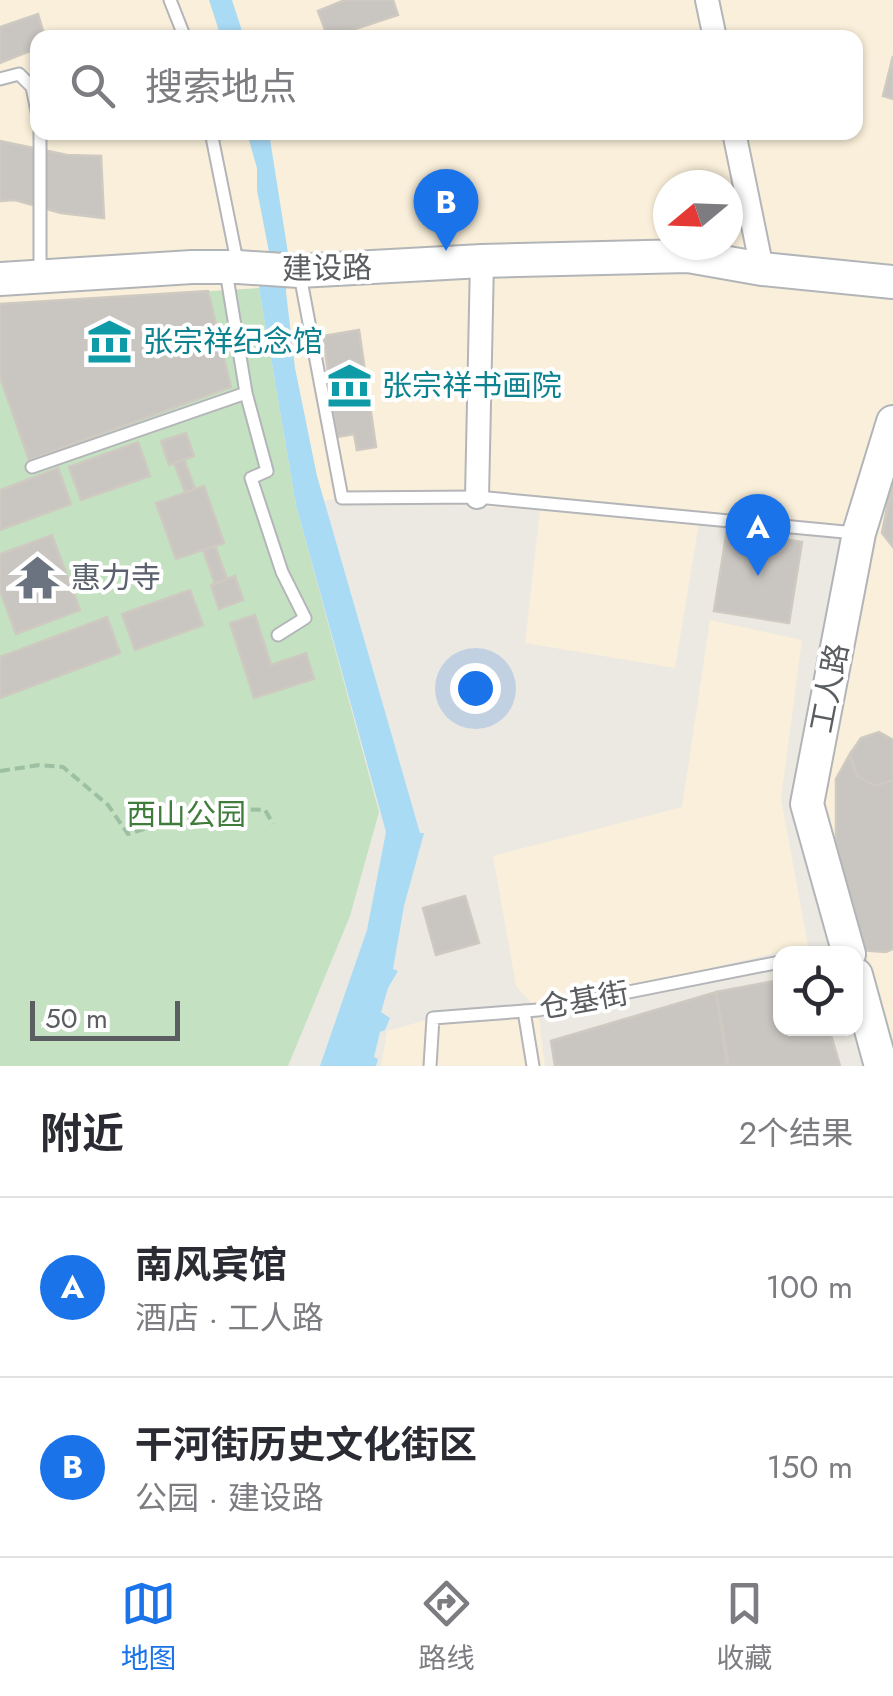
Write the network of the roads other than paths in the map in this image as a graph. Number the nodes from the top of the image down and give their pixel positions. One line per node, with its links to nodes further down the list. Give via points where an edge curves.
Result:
1 (170, 0): 3 (lane)
2 (707, 0): 4 (street)
3 (182, 30)
4 (713, 30)
5 (0, 79): 6 (lane, via 20,74)
6 (30, 85)
7 (40, 140): 14 (lane)
8 (213, 140): 11 (lane)
9 (736, 140): 12 (street)
10 (482, 261): 12 (street, 建设路, via 688,256); 13 (street, 建设路); 20 (street)
11 (232, 267): 13 (street, 建设路); 14 (street, 建设路); 17 (lane)
12 (762, 269): 16 (street, 建设路)
13 (300, 272): 20 (lane, via 342,498)
14 (40, 276): 15 (street, 建设路)
15 (0, 279)
16 (893, 282)
17 (246, 393): 19 (lane); 22 (lane, via 266,471 251,478 305,618)
18 (893, 422): 21 (street, 工人路)
19 (32, 467)
20 (477, 497): 21 (lane)
21 (859, 534): 23 (street, 工人路, via 807,804)
22 (278, 635)
23 (844, 946)
24 (773, 963): 26 (lane, 仓基街)
25 (863, 1007): 29 (street, 工人路)
26 (524, 1011): 27 (lane, 仓基街, via 432,1018); 28 (lane)
27 (430, 1066)
28 (533, 1066)
29 (882, 1066)

